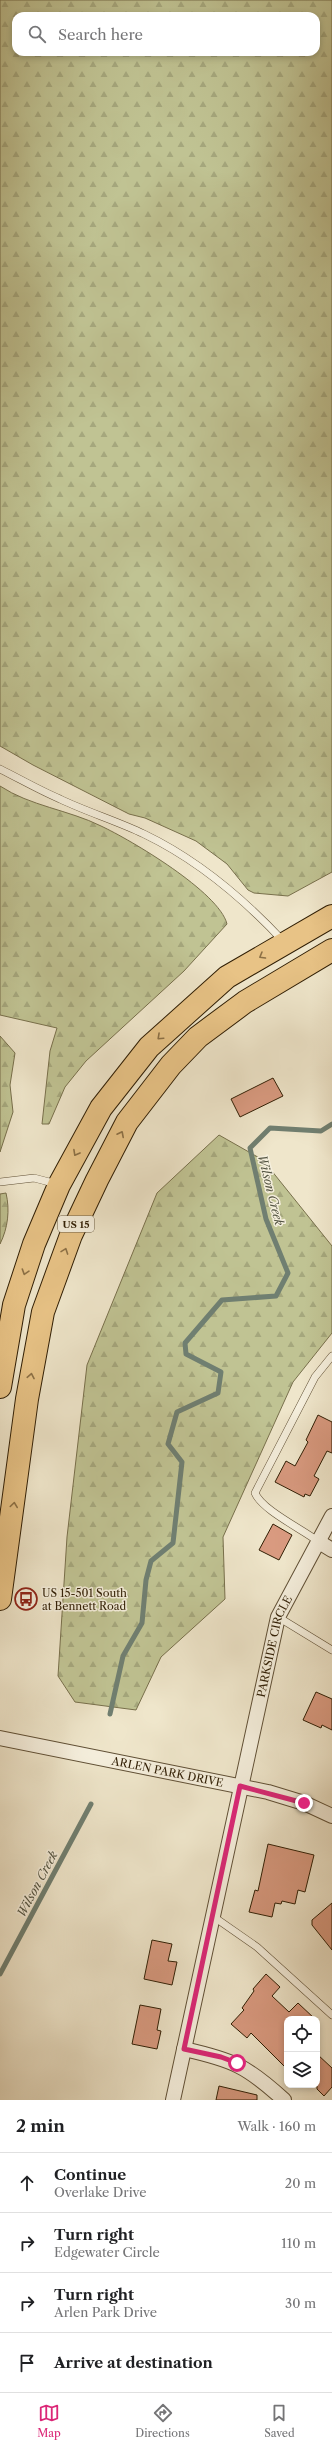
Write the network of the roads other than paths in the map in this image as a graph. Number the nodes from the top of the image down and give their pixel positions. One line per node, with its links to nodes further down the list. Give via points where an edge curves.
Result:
1 (0, 769): 3 (lane, via 61,799 145,834 181,855 215,878 255,911)
2 (332, 916): 3 (highway, US 15)
3 (285, 943): 6 (highway, US 15, one-way to 6, via 227,977 150,1047 100,1108)
4 (332, 950): 12 (highway, US 15, one-way to 4, via 27,1399 43,1312 71,1234 97,1180 127,1122 171,1065 198,1037 245,1002)
5 (0, 1182): 6 (lane, via 34,1178)
6 (59, 1185): 8 (highway, US 15, one-way to 8, via 34,1244 14,1305)
7 (332, 1356): 10 (lane, via 315,1377 255,1493 265,1507)
8 (0, 1387)
9 (332, 1516): 10 (street, PARKSIDE CIRCLE)
10 (319, 1542): 11 (street); 13 (street, PARKSIDE CIRCLE)
11 (332, 1550)
12 (0, 1599)
13 (278, 1617): 14 (lane); 16 (street, PARKSIDE CIRCLE)
14 (332, 1650)
15 (0, 1738): 16 (street, ARLEN PARK DRIVE)
16 (240, 1786): 17 (street, ARLEN PARK DRIVE, via 288,1797); 18 (street, PARKSIDE CIRCLE)
17 (332, 1816)
18 (214, 1916): 19 (lane, via 257,1947); 20 (street, PARKSIDE CIRCLE)
19 (332, 2015)
20 (184, 2049): 21 (street, PARKSIDE CIRCLE); 22 (street, via 237,2063 264,2081)
21 (173, 2100)
22 (284, 2100)

